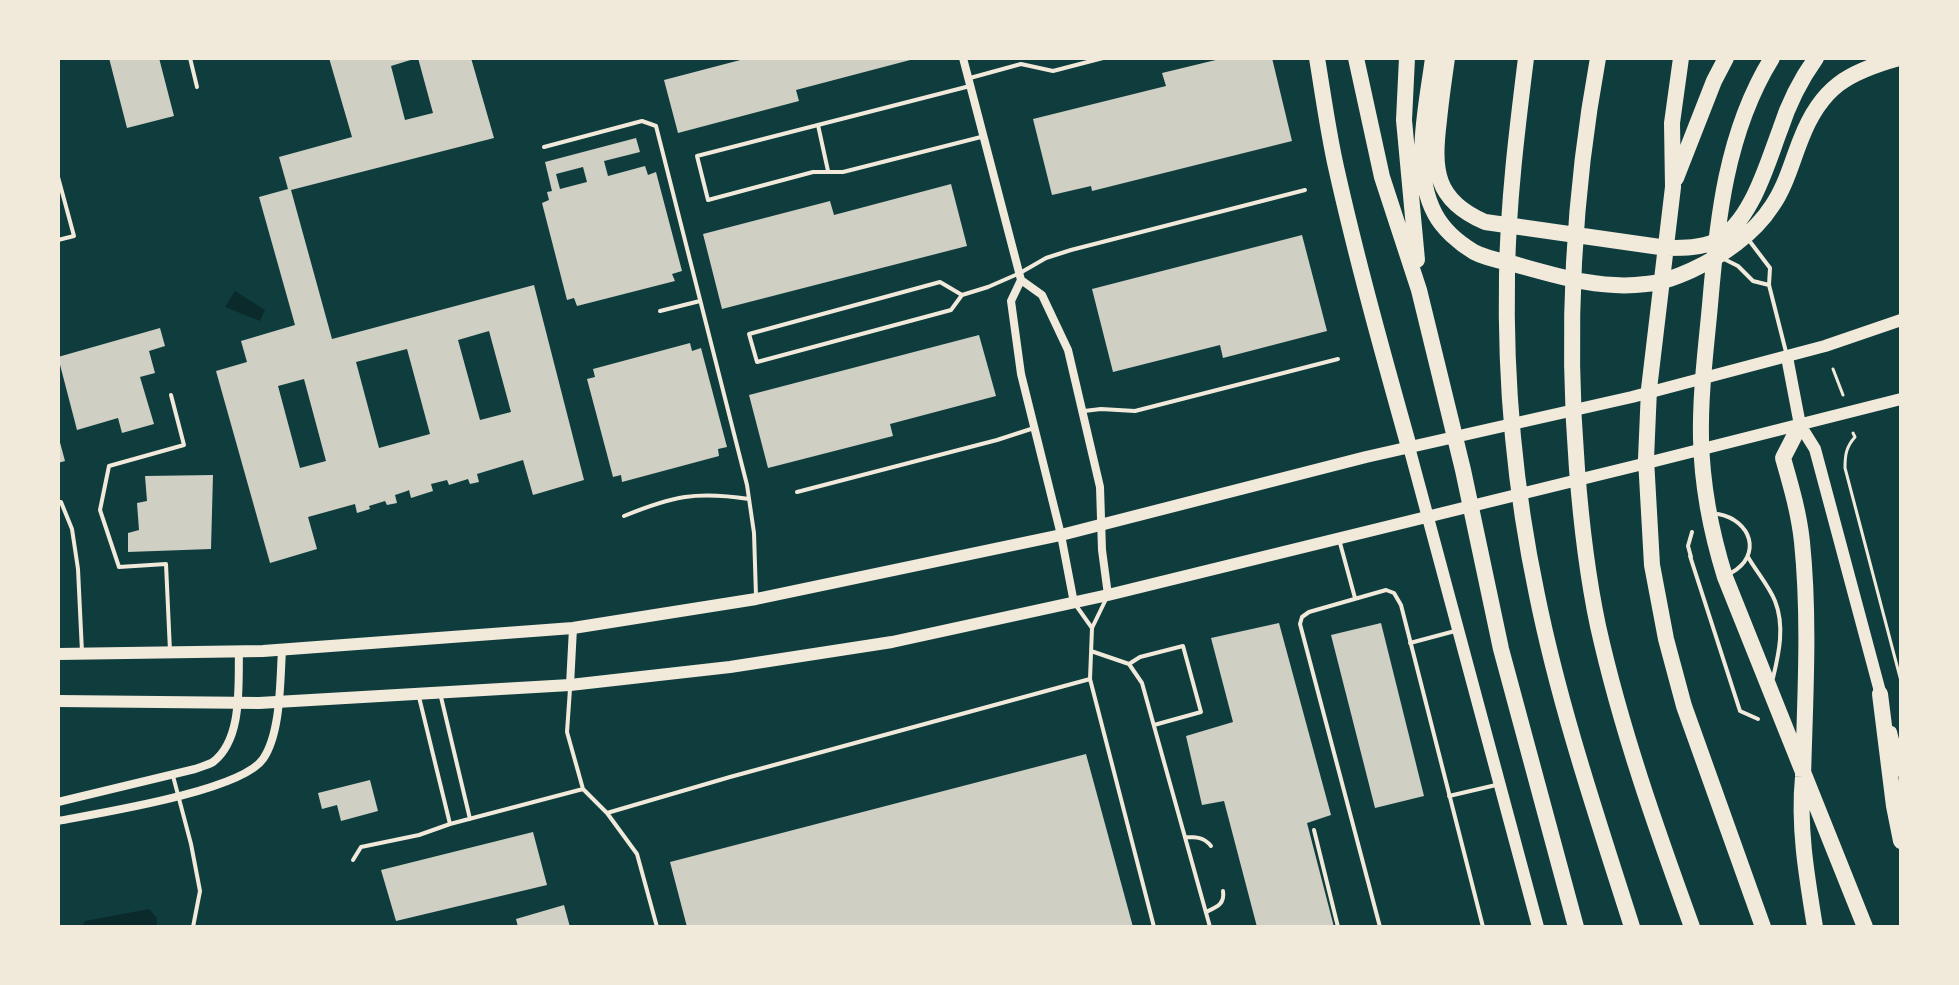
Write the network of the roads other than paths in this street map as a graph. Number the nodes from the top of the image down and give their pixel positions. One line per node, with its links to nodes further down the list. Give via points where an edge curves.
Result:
1 (190, 58): 18 (lane)
2 (963, 58): 17 (street)
3 (1103, 58): 16 (lane, via 1053,71)
4 (1317, 58): 43 (highway, via 1346,211)
5 (1356, 58): 31 (highway, via 1382,177)
6 (1407, 58): 31 (highway, via 1404,120)
7 (1433, 58): 28 (highway, via 1422,145 1428,195 1435,214 1477,254 1607,285 1648,284)
8 (1447, 58): 14 (highway, via 1436,169 1443,189 1468,215 1485,222 1692,248 1717,241 1736,226)
9 (1526, 58): 102 (highway, via 1507,276 1512,413 1523,513 1536,593 1581,770)
10 (1598, 58): 112 (highway, via 1581,173 1571,314 1585,546 1620,715)
11 (1681, 58): 24 (highway, via 1672,123)
12 (1726, 58): 24 (highway)
13 (1772, 58): 115 (highway, via 1752,95 1721,202 1702,404 1704,485 1725,577)
14 (1816, 58)
15 (1899, 58): 26 (highway, via 1851,74 1824,98 1809,120 1773,206)
16 (1020, 61): 17 (lane)
17 (969, 82): 19 (lane); 20 (street)
18 (197, 87)
19 (818, 125): 22 (lane); 22 (lane, via 697,156 708,200)
20 (984, 137): 22 (lane, via 843,172); 29 (street)
21 (544, 147): 33 (lane, via 642,121 656,126)
22 (828, 171)
23 (58, 177): 27 (lane, via 74,236)
24 (1673, 187): 113 (highway, via 1647,424 1649,531 1657,597 1684,706)
25 (1305, 190): 29 (lane, via 1071,250 1046,258)
26 (1745, 236): 28 (highway); 30 (lane, via 1770,268)
27 (58, 240)
28 (1715, 257): 30 (lane)
29 (1021, 276): 32 (lane); 40 (street, via 1042,295 1068,350); 42 (street, via 1011,301)
30 (1769, 285): 36 (lane)
31 (1419, 290): 111 (highway, via 1501,649)
32 (962, 295): 32 (lane, via 940,282 749,334 757,362 951,310)
33 (701, 301): 34 (lane); 45 (lane)
34 (660, 311)
35 (1901, 320): 36 (main road)
36 (1787, 357): 41 (main road); 43 (main road)
37 (1338, 359): 40 (lane, via 1135,411)
38 (171, 395): 69 (lane, via 184,445 109,466 100,510 119,567 166,564)
39 (1901, 399): 41 (main road)
40 (1082, 411): 50 (street, via 1100,487)
41 (1800, 425): 49 (main road); 78 (main road, via 1815,449); 114 (highway, via 1783,458 1802,541 1807,607 1800,805)
42 (1034, 428): 44 (lane); 52 (street)
43 (1409, 447): 49 (main road); 50 (main road)
44 (797, 492)
45 (749, 499): 48 (lane, via 690,495); 60 (lane)
46 (58, 502): 71 (lane, via 72,529)
47 (1718, 514): 55 (lane, via 1745,528)
48 (624, 516)
49 (1428, 516): 53 (main road); 64 (main road)
50 (1101, 526): 52 (main road); 58 (street)
51 (1692, 532): 54 (lane)
52 (1061, 535): 60 (main road); 61 (street)
53 (1339, 538): 58 (main road); 59 (lane)
54 (1690, 556): 56 (lane); 82 (lane, via 1740,711)
55 (1748, 557): 57 (lane); 73 (lane, via 1775,601 1779,619)
56 (1700, 569)
57 (1731, 573)
58 (1108, 595): 61 (main road); 63 (lane)
59 (1355, 598): 65 (lane, via 1394,593); 108 (lane, via 1309,612 1300,624)
60 (756, 599): 62 (main road)
61 (1074, 603): 63 (lane); 75 (main road, via 892,642)
62 (573, 628): 66 (main road); 75 (street)
63 (1092, 628): 67 (lane)
64 (1457, 631): 65 (lane); 86 (main road)
65 (1410, 643): 89 (lane)
66 (282, 650): 68 (main road); 80 (street)
67 (1091, 651): 72 (lane); 74 (lane)
68 (239, 652): 69 (main road); 81 (street)
69 (170, 653): 71 (main road)
70 (58, 654): 71 (main road)
71 (82, 654)
72 (1129, 664): 83 (lane, via 1142,683); 83 (lane, via 1183,646 1201,712)
73 (1773, 678)
74 (1090, 679): 91 (lane); 105 (lane)
75 (570, 685): 76 (main road); 87 (lane, via 567,732)
76 (440, 693): 77 (main road); 92 (lane)
77 (418, 694): 80 (main road); 94 (lane)
78 (1880, 694): 84 (main road); 97 (highway)
79 (58, 701): 81 (main road)
80 (278, 702): 81 (main road); 88 (street, via 271,743 258,765 221,784)
81 (237, 703): 85 (street, via 227,746 212,763)
82 (1758, 719)
83 (1154, 725): 96 (lane)
84 (1901, 771)
85 (173, 774): 88 (lane); 90 (street)
86 (1498, 784): 89 (lane); 110 (main road)
87 (583, 789): 91 (lane); 92 (lane)
88 (178, 796): 93 (street); 103 (lane, via 200,891)
89 (1449, 796): 109 (lane)
90 (58, 802)
91 (607, 813): 104 (lane, via 637,854)
92 (470, 819): 94 (lane)
93 (58, 821)
94 (450, 824): 99 (lane, via 361,847)
95 (1314, 830): 107 (lane)
96 (1184, 837): 98 (lane, via 1200,837); 101 (lane)
97 (1901, 841)
98 (1211, 846)
99 (353, 860)
100 (1223, 891): 101 (lane, via 1222,903)
101 (1206, 912): 106 (lane)
102 (1630, 922)
103 (193, 927)
104 (657, 927)
105 (1154, 927)
106 (1210, 927)
107 (1338, 927)
108 (1380, 927)
109 (1483, 927)
110 (1538, 927)
111 (1576, 927)
112 (1692, 927)
113 (1763, 927)
114 (1815, 927)
115 (1865, 927)

